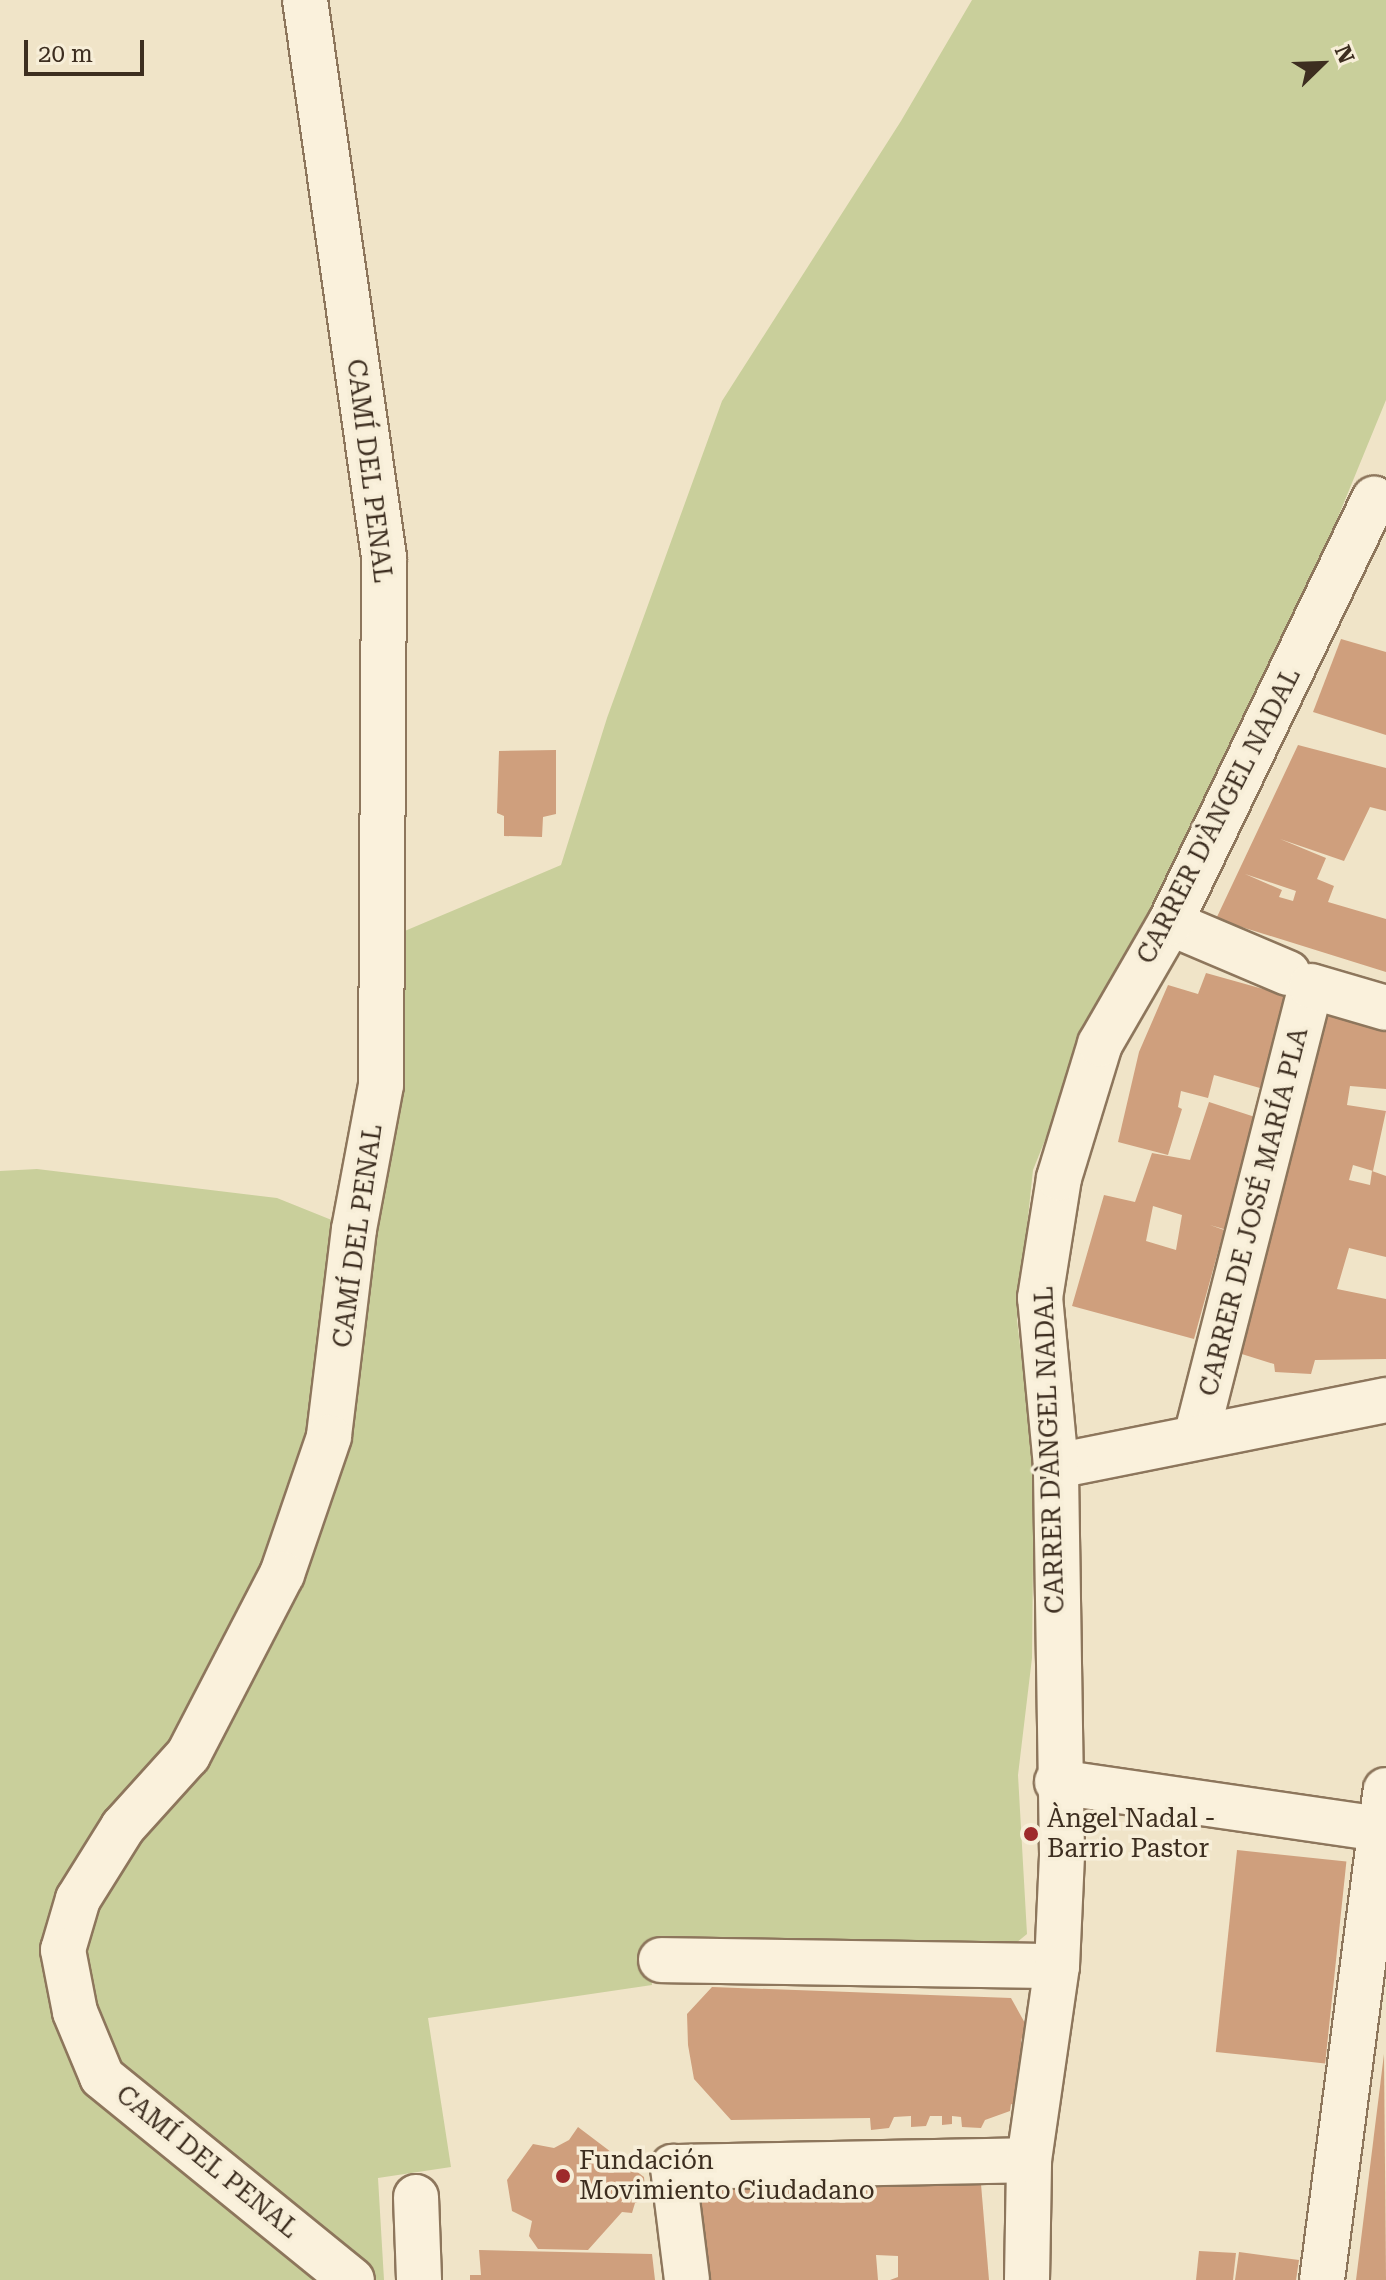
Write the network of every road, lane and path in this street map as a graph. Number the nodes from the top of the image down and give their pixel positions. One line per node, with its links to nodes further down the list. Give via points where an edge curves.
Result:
1 (305, 0): 15 (street, CAMÍ DEL PENAL, via 384,557 381,1085 354,1229 329,1437 282,1574 188,1755 123,1827 78,1899 63,1950 75,2012 102,2077)
2 (1374, 499): 3 (street, CARRER D'ÀNGEL NADAL)
3 (1170, 923): 4 (street); 8 (street, CARRER D'ÀNGEL NADAL, via 1100,1044 1059,1178 1040,1298)
4 (1300, 980): 5 (street); 7 (street, CARRER DE JOSÉ MARÍA PLA)
5 (1386, 1008)
6 (1386, 1400): 7 (street)
7 (1196, 1437): 8 (street)
8 (1056, 1466): 9 (street, CARRER D'ÀNGEL NADAL)
9 (1057, 1782): 10 (street); 12 (street, CARRER D'ÀNGEL NADAL, via 1062,1854)
10 (1384, 1816): 19 (street)
11 (661, 1960): 12 (street)
12 (1057, 1966): 13 (street, CARRER D'ÀNGEL NADAL)
13 (1029, 2160): 17 (street, via 673,2167); 18 (street, CARRER D'ÀNGEL NADAL)
14 (416, 2197): 16 (street)
15 (352, 2280)
16 (419, 2280)
17 (687, 2280)
18 (1027, 2280)
19 (1322, 2280)

